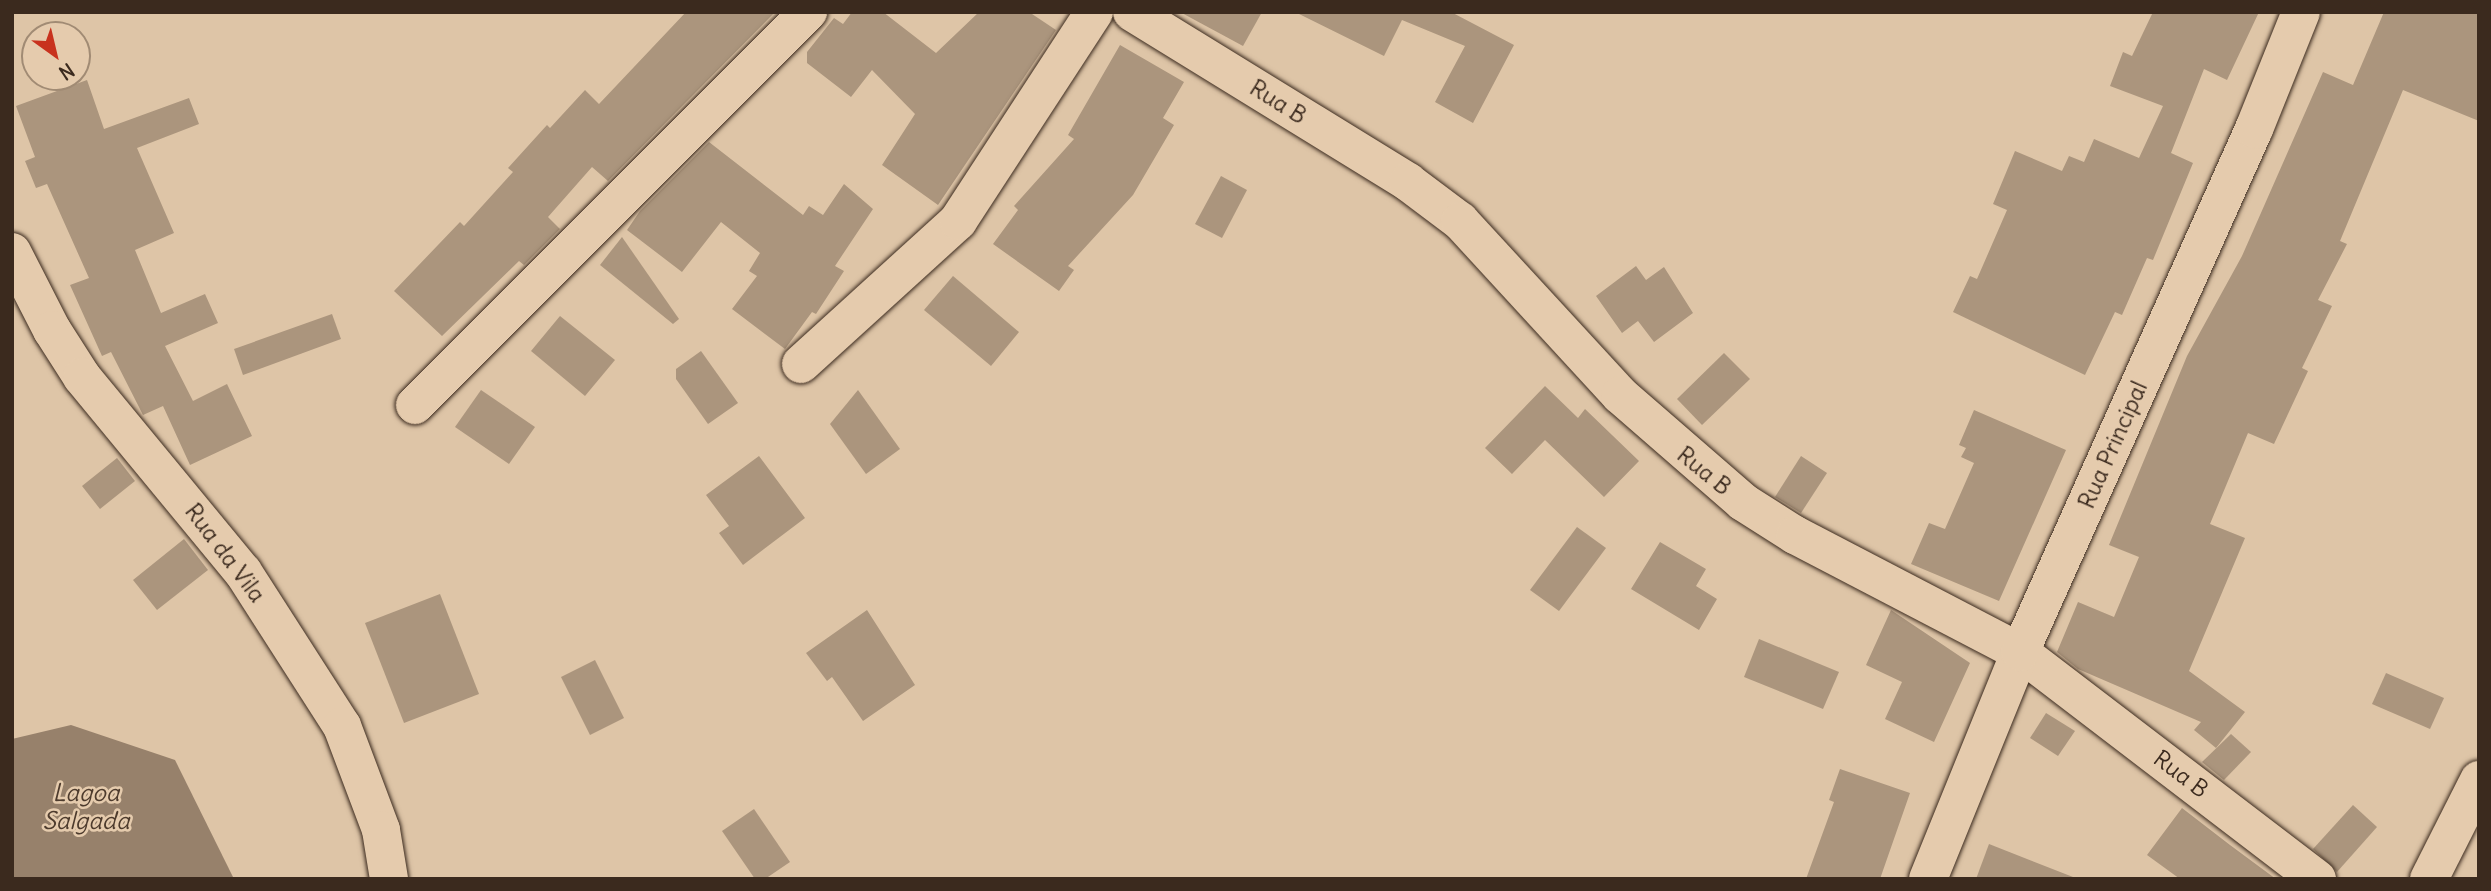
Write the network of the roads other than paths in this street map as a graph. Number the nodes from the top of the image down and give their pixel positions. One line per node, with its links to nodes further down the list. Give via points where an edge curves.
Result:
1 (808, 12): 7 (street)
2 (1094, 12): 6 (street, via 958,220)
3 (1132, 12): 8 (street, Rua B, via 1408,182 1460,221 1620,395 1743,502 1795,535)
4 (2301, 12): 8 (street, Rua Principal, via 2254,129)
5 (12, 252): 10 (street, Rua da Vila, via 82,377 243,572 342,726 377,818)
6 (801, 364)
7 (415, 405)
8 (2020, 652): 11 (street, Rua Principal); 12 (street, Rua B)
9 (2479, 780): 13 (street)
10 (389, 879)
11 (1928, 879)
12 (2317, 879)
13 (2429, 879)

